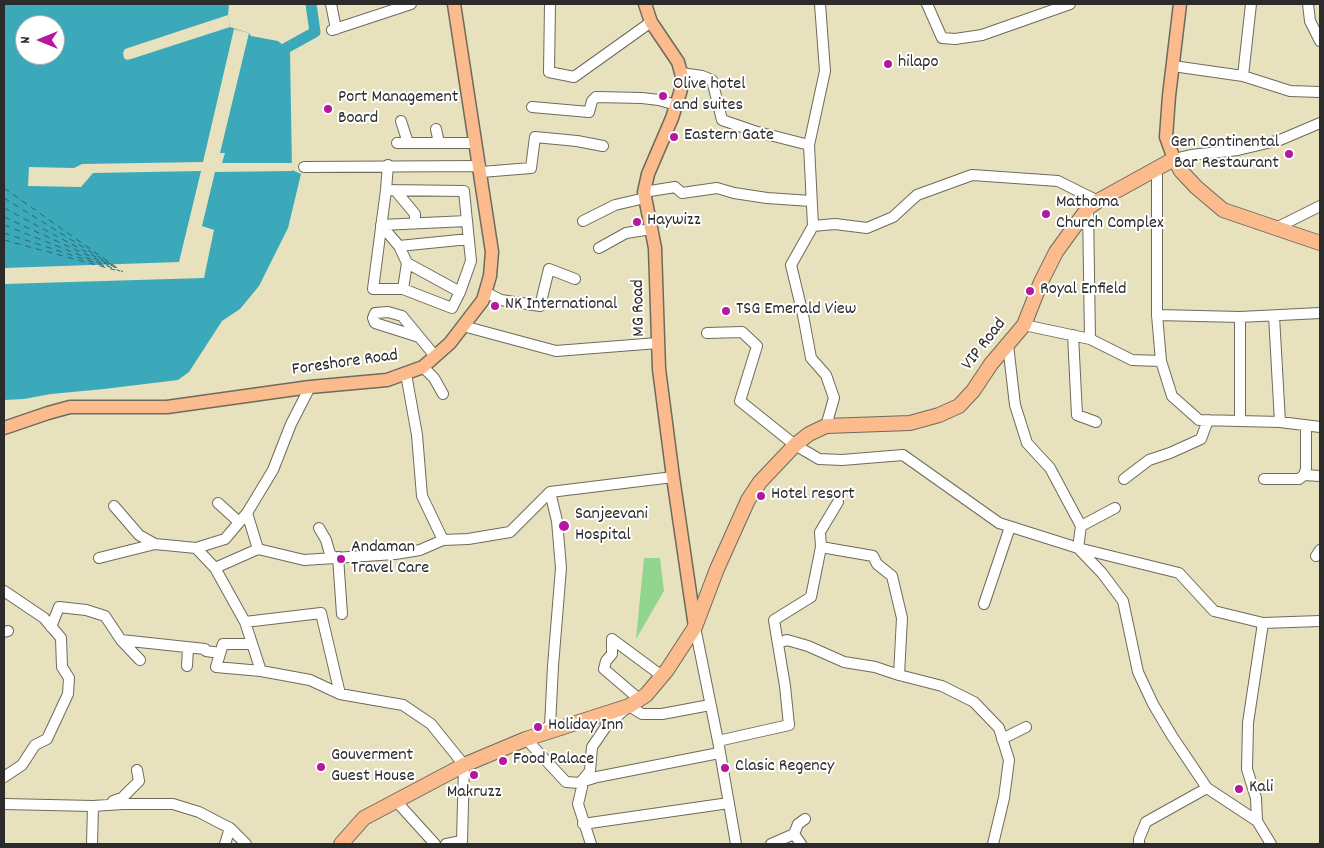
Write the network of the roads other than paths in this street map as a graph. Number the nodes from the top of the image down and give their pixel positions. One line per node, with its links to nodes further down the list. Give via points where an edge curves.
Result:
1 (331, 4): 13 (street, via 334,29)
2 (411, 4): 13 (street)
3 (454, 4): 26 (main road, Foreshore Road)
4 (550, 4): 14 (street, via 549,72 574,77)
5 (645, 4): 14 (main road)
6 (820, 4): 27 (street, via 825,71)
7 (927, 4): 12 (street, via 942,38 955,39 982,35)
8 (1070, 4): 12 (street)
9 (1180, 4): 16 (main road)
10 (1251, 4): 18 (street)
11 (1308, 4): 15 (street, via 1310,21)
12 (1058, 8)
13 (381, 9)
14 (651, 22): 17 (main road, via 678,62)
15 (1320, 41)
16 (1173, 66): 18 (street); 29 (main road, via 1166,137)
17 (681, 73): 20 (main road, MG Road, via 683,80); 27 (street, via 712,80 722,120)
18 (1243, 76): 19 (street, via 1290,91)
19 (1320, 92)
20 (676, 106): 21 (street, via 659,100 596,96 589,112); 35 (main road, MG Road, via 648,174)
21 (532, 107)
22 (401, 121): 25 (street, via 402,143)
23 (1320, 123): 29 (street, via 1280,140)
24 (436, 129): 25 (street)
25 (439, 143): 26 (street)
26 (476, 143): 32 (main road, Foreshore Road)
27 (809, 145): 36 (street)
28 (603, 146): 32 (street, via 577,140 535,137 531,168)
29 (1174, 159): 33 (highway, VIP Road); 44 (highway, via 1196,187 1223,210)
30 (388, 165): 31 (street); 32 (street); 34 (street)
31 (304, 167)
32 (480, 169): 54 (main road, Foreshore Road, via 492,252)
33 (1155, 169): 37 (highway, VIP Road); 56 (street, via 1158,176)
34 (391, 190): 39 (street, via 464,191); 41 (street, via 415,214); 42 (street)
35 (645, 195): 36 (street, via 675,188 682,193 716,188); 40 (street); 45 (main road, MG Road)
36 (811, 201): 43 (street)
37 (1093, 205): 43 (street, via 1058,181 972,175 917,194 893,217 867,228 835,224); 59 (highway, VIP Road, via 1056,252); 64 (street)
38 (1320, 206): 44 (street)
39 (467, 221): 41 (street); 46 (street)
40 (583, 221)
41 (415, 224): 42 (street)
42 (381, 225): 48 (street); 52 (street, via 373,288)
43 (813, 226): 77 (street, via 791,265 811,358 826,375 834,398)
44 (1276, 228): 47 (highway)
45 (651, 229): 49 (street, via 626,233); 65 (main road, MG Road, via 655,248)
46 (469, 240): 48 (street); 53 (street, via 471,261)
47 (1320, 243)
48 (399, 246): 50 (street)
49 (599, 248)
50 (407, 263): 52 (street); 53 (street)
51 (576, 280): 54 (street, via 549,269 540,306 501,300)
52 (403, 289): 53 (street, via 452,308)
53 (460, 292)
54 (485, 292): 60 (main road, Foreshore Road, via 483,300)
55 (1320, 313): 57 (street)
56 (1157, 315): 58 (street); 68 (street)
57 (1274, 316): 58 (street); 76 (street)
58 (1240, 317): 74 (street)
59 (1024, 325): 62 (street); 66 (highway, VIP Road)
60 (463, 326): 65 (street, via 556,351); 67 (main road, Foreshore Road)
61 (707, 334): 81 (street, via 742,332 757,346 740,402)
62 (1073, 335): 64 (street); 75 (street, via 1077,415)
63 (419, 336): 67 (street)
64 (1090, 339): 68 (street, via 1132,360)
65 (658, 343): 84 (main road, MG Road)
66 (1008, 345): 77 (highway, VIP Road, via 959,406 939,415 910,423); 94 (street, via 1015,405 1027,443 1050,468)
67 (435, 356): 69 (main road, Foreshore Road)
68 (1161, 361): 73 (street, via 1172,396 1199,420)
69 (423, 367): 70 (main road, Foreshore Road); 72 (street)
70 (406, 374): 71 (main road, Foreshore Road, via 387,380); 97 (street, via 417,435 422,496)
71 (310, 387): 79 (main road, Foreshore Road, via 167,407 70,407); 92 (street, via 273,470)
72 (443, 394)
73 (1208, 420): 74 (street); 85 (street, via 1201,439 1148,460)
74 (1240, 420): 76 (street)
75 (1096, 422)
76 (1280, 422): 78 (street)
77 (826, 426): 81 (highway, VIP Road)
78 (1306, 426): 80 (street); 82 (street)
79 (4, 428)
80 (1320, 428)
81 (795, 445): 95 (street, via 819,459 903,455 999,523); 113 (highway, VIP Road, via 760,482 748,500)
82 (1304, 475): 83 (street); 86 (street, via 1299,479)
83 (1320, 476)
84 (673, 477): 87 (street); 113 (main road, MG Road)
85 (1124, 479)
86 (1264, 479)
87 (550, 492): 97 (street, via 510,532); 128 (street, via 557,521 561,568 550,726)
88 (838, 502): 99 (street, via 820,532)
89 (218, 503): 93 (street)
90 (114, 506): 98 (street, via 139,535)
91 (1115, 508): 94 (street)
92 (247, 514): 93 (street); 102 (street)
93 (239, 522): 100 (street, via 225,539)
94 (1081, 526): 101 (street)
95 (1010, 527): 101 (street); 107 (street)
96 (319, 528): 103 (street, via 330,554)
97 (443, 540): 103 (street, via 420,550 395,554)
98 (155, 544): 100 (street); 104 (street)
99 (821, 547): 115 (street, via 810,597 774,620); 122 (street, via 873,556 877,564 892,576 902,618)
100 (196, 548): 105 (street)
101 (1078, 548): 111 (street, via 1178,573 1214,611); 136 (street, via 1123,601 1138,672 1172,736)
102 (258, 549): 103 (street, via 304,560); 105 (street)
103 (336, 557): 108 (street)
104 (99, 558)
105 (214, 568): 110 (street)
106 (4, 591): 112 (street, via 44,618)
107 (984, 604)
108 (342, 614)
109 (1320, 621): 111 (street)
110 (245, 622): 116 (street); 124 (street, via 321,613)
111 (1263, 622): 142 (street, via 1248,723 1247,769 1256,798)
112 (51, 627): 114 (street, via 59,607 86,610 106,616); 134 (street, via 61,638 62,667 69,678 68,694 47,739 35,745 22,765)
113 (695, 627): 123 (highway, VIP Road); 126 (street)
114 (121, 640): 117 (street); 119 (street)
115 (778, 642): 122 (street, via 787,640 844,662 875,666); 130 (street, via 789,725)
116 (252, 644): 118 (street, via 223,644); 121 (street)
117 (188, 648): 118 (street); 120 (street)
118 (220, 653): 121 (street, via 216,666)
119 (140, 660)
120 (187, 666)
121 (261, 672): 124 (street, via 310,680)
122 (899, 675): 129 (street, via 942,686 974,702 998,728)
123 (662, 676): 125 (highway, VIP Road, via 646,695); 125 (street, via 612,639 612,654 604,669)
124 (340, 694): 132 (street, via 403,705 431,724)
125 (634, 703): 126 (street, via 642,714 662,714); 128 (highway); 135 (street, via 607,725 592,747 590,771)
126 (710, 705): 130 (street)
127 (1026, 727): 129 (street)
128 (526, 739): 132 (highway); 135 (street, via 566,782)
129 (1002, 739): 156 (street, via 1009,760)
130 (718, 741): 131 (street)
131 (719, 753): 135 (street); 138 (street)
132 (464, 764): 137 (highway); 151 (street, via 462,841)
133 (137, 770): 140 (street, via 139,781 122,798)
134 (4, 777)
135 (580, 783): 143 (street, via 578,804)
136 (1207, 788): 142 (street); 157 (street, via 1146,822)
137 (396, 801): 149 (highway, via 364,818); 150 (street)
138 (729, 803): 143 (street); 153 (street)
139 (4, 804): 140 (street)
140 (98, 806): 144 (street, via 173,804 199,812); 146 (street)
141 (805, 819): 145 (street, via 798,824)
142 (1257, 820): 158 (street)
143 (584, 824): 152 (street)
144 (230, 828): 147 (street); 148 (street)
145 (794, 834): 154 (street); 155 (street)
146 (92, 844)
147 (225, 844)
148 (246, 844)
149 (341, 844)
150 (436, 844)
151 (446, 844)
152 (591, 844)
153 (736, 844)
154 (771, 844)
155 (801, 844)
156 (993, 844)
157 (1139, 844)
158 (1272, 844)

